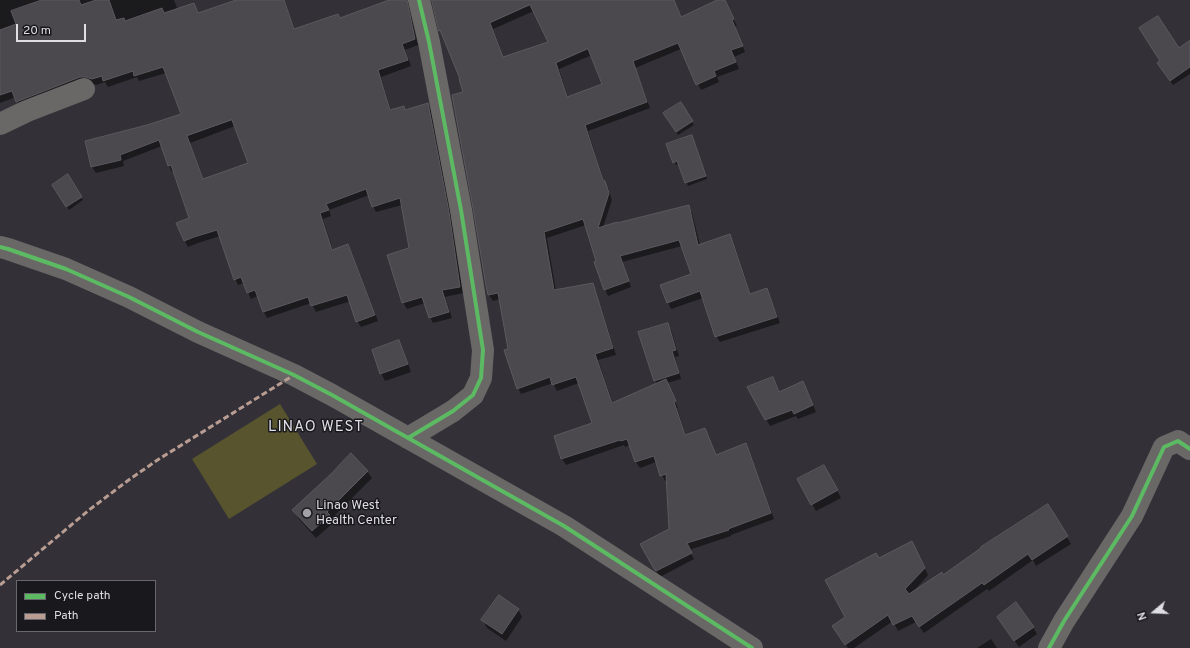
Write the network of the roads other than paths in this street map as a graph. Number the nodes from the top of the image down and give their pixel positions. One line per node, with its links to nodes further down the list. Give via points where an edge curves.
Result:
1 (419, 0): 5 (street, via 461,210 483,350 481,378 473,395 453,411)
2 (84, 89): 3 (street)
3 (0, 124)
4 (0, 247): 5 (street, via 66,269 129,298 307,382)
5 (408, 438): 7 (street, via 564,526)
6 (1190, 450): 8 (street, via 1178,441 1164,447 1132,516 1064,620)
7 (752, 648)
8 (1049, 648)

